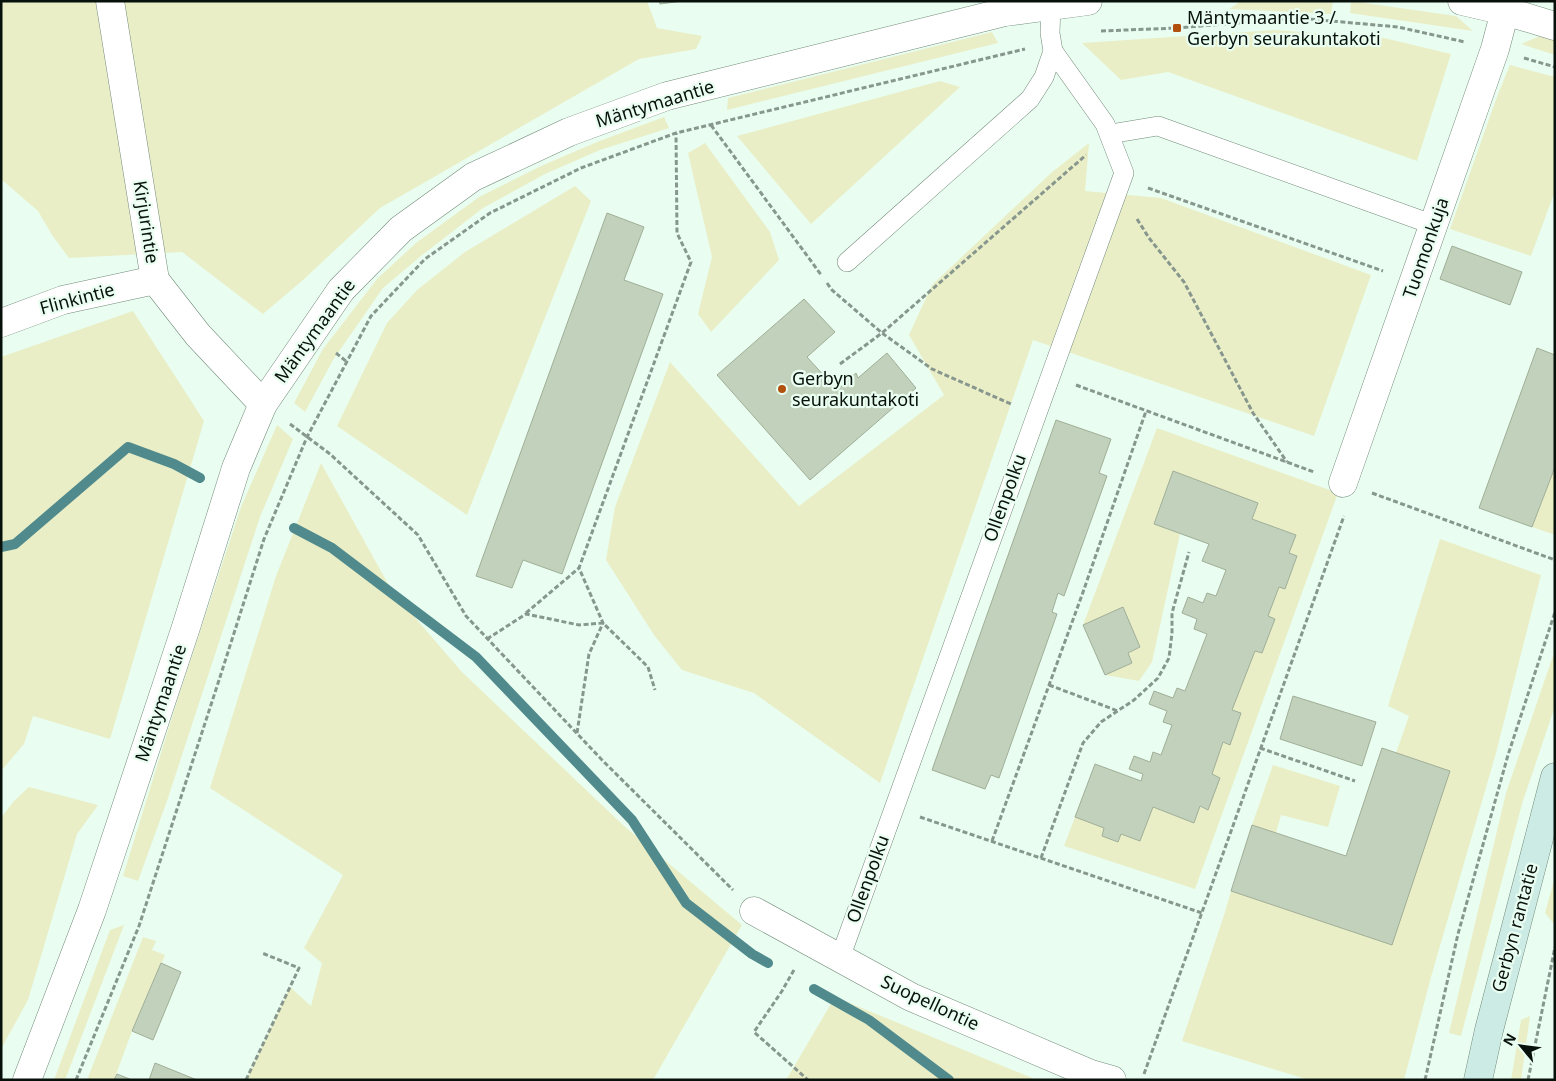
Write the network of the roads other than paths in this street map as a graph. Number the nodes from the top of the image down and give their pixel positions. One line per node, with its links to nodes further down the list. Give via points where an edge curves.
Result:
1 (110, 1): 12 (street, Kirjurintie)
2 (1088, 1): 4 (street, Mäntymaantie)
3 (1462, 1): 6 (street)
4 (1051, 6): 5 (street, Mäntymaantie); 8 (lane)
5 (1002, 7): 14 (street, Mäntymaantie, via 667,96 569,132 473,177 400,229 341,290)
6 (1505, 11): 7 (street); 10 (street, Tuomonkuja)
7 (1555, 26)
8 (1052, 47): 9 (lane); 11 (lane, via 1044,77 1030,99)
9 (1110, 134): 10 (lane, via 1158,126); 18 (lane, Ollenpolku, via 1124,172 1122,179)
10 (1434, 225): 15 (street, Tuomonkuja)
11 (847, 262)
12 (155, 280): 13 (street, Flinkintie, via 63,300); 14 (street, Kirjurintie, via 198,335)
13 (1, 324)
14 (264, 404): 19 (street, Mäntymaantie, via 236,468 92,910)
15 (1349, 485)
16 (1555, 777): 21 (main road, Gerbyn rantatie)
17 (754, 911): 18 (street, Suopellontie)
18 (840, 958): 20 (street, Suopellontie, via 911,997)
19 (27, 1080)
20 (1112, 1080)
21 (1478, 1080)

